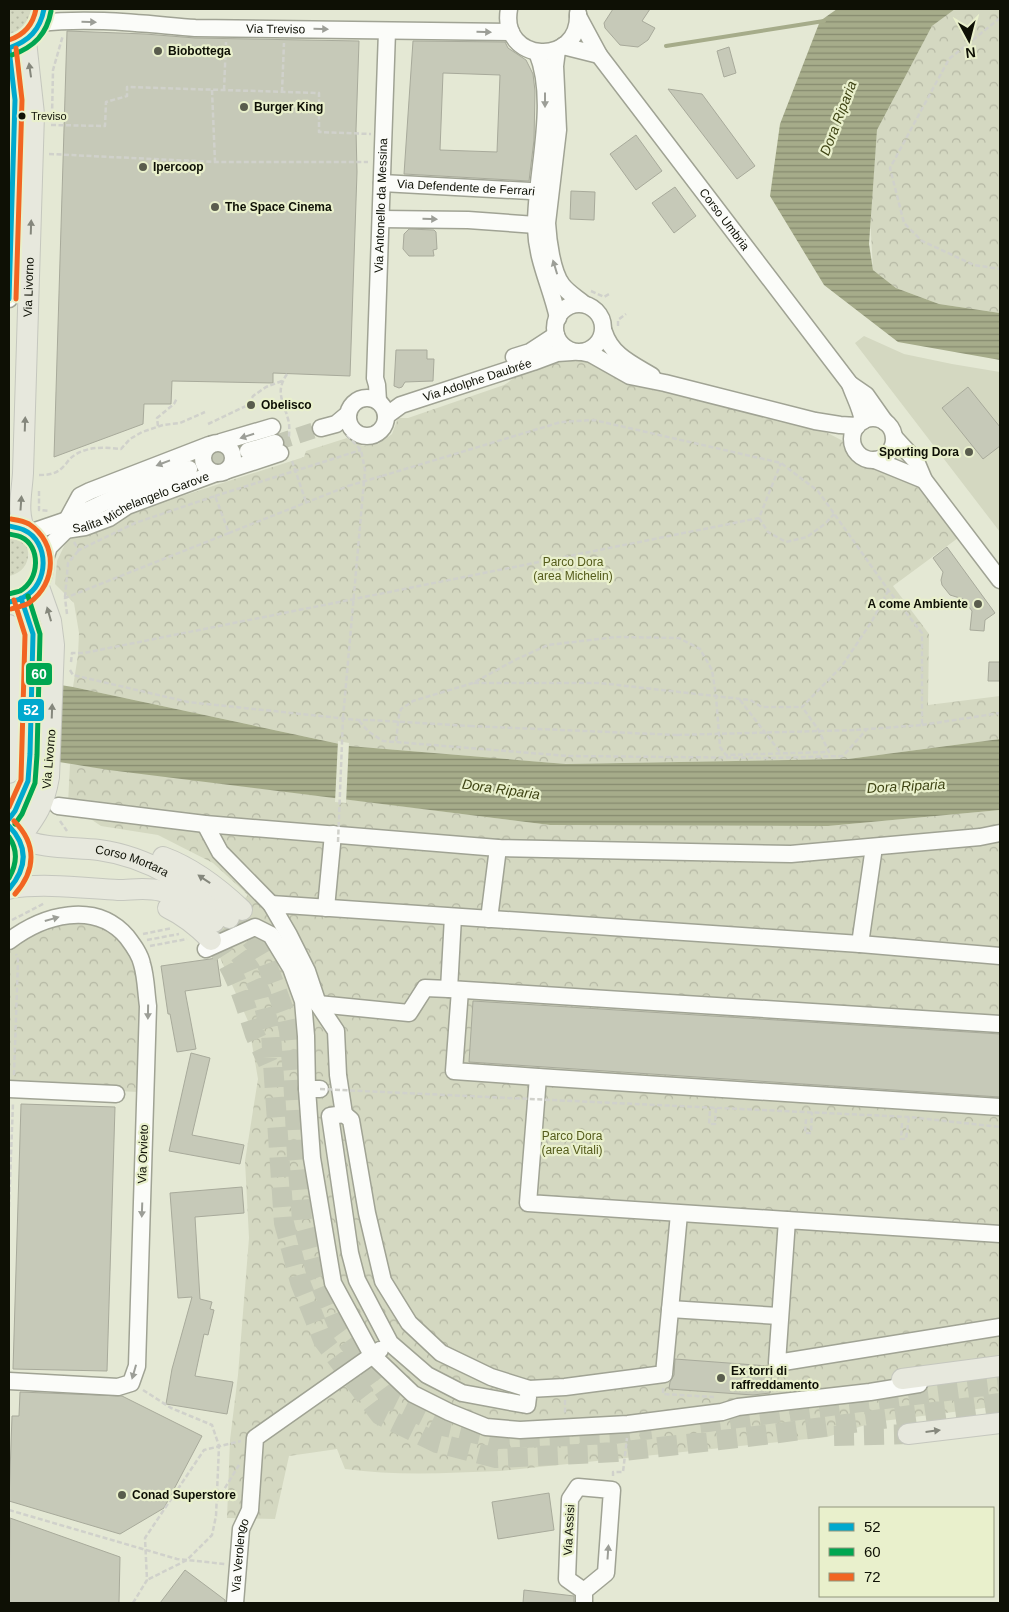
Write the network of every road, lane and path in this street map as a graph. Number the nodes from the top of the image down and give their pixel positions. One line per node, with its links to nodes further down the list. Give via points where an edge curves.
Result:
1 (509, 9): 7 (street)
2 (578, 12): 11 (street, Corso Umbria, via 573,36); 13 (street, Corso Umbria)
3 (42, 16): 6 (street, Via Treviso, one-way to 6, via 64,21 195,28); 10 (main road, via 34,34)
4 (1000, 18): 27 (path, via 948,59 890,168 904,223 922,241 974,265)
5 (64, 28): 14 (path)
6 (386, 32): 7 (street, Via Treviso, one-way to 7); 22 (street, Via Antonello da Messina)
7 (511, 32): 12 (street, via 517,42)
8 (226, 34): 16 (path)
9 (284, 35): 17 (path)
10 (15, 46): 28 (street, Via Livorno); 69 (main road, Via Livorno, one-way to 10, via 34,114)
11 (560, 48): 12 (street); 13 (street); 24 (street, via 555,66 558,130)
12 (538, 52): 24 (street, one-way to 24, via 545,96)
13 (599, 55): 39 (street, Corso Umbria)
14 (53, 70)
15 (212, 90): 16 (path); 18 (path, via 127,86 127,96 106,102 105,126); 21 (path)
16 (224, 90): 17 (path)
17 (282, 92): 19 (path, via 319,93 319,132 373,132)
18 (51, 124)
19 (373, 141)
20 (47, 154): 21 (path)
21 (215, 162): 22 (path)
22 (382, 163): 23 (street, Via Antonello da Messina)
23 (382, 183): 24 (street, Via Defendente de Ferrari); 25 (street, Via Antonello da Messina)
24 (544, 194): 26 (street)
25 (381, 219): 26 (street, one-way to 26); 36 (street, Via Antonello da Messina)
26 (541, 224): 29 (street, one-way to 26, via 559,280); 31 (street, via 540,261)
27 (1000, 268)
28 (9, 299)
29 (584, 304): 31 (street, via 564,309); 32 (street, via 594,309)
30 (626, 314): 32 (path)
31 (558, 318): 33 (street)
32 (611, 330): 34 (street, via 592,349); 38 (street, via 610,346 621,357)
33 (556, 335): 34 (street, via 565,348); 42 (street, Via Adolphe Daubrée, via 530,352 394,396)
34 (577, 352): 38 (street, via 591,354 630,376); 42 (street, Via Adolphe Daubrée, via 557,353 401,405)
35 (286, 374): 37 (path)
36 (375, 378): 41 (street); 42 (street, Via Antonello da Messina)
37 (282, 381): 47 (path, via 253,396 248,405); 52 (path, via 279,394 289,421)
38 (665, 383): 44 (street)
39 (850, 384): 45 (street, Corso Umbria, via 866,395); 48 (street, Corso Umbria, via 862,414)
40 (177, 398): 49 (path, via 157,418)
41 (360, 399): 42 (street, via 366,398); 46 (street)
42 (382, 407): 46 (street, Via Adolphe Daubrée, via 382,428 372,436 359,435)
43 (205, 412): 49 (path, via 180,423)
44 (815, 421): 48 (street); 53 (street)
45 (885, 422): 48 (street, via 874,418); 50 (street)
46 (339, 423): 54 (path, via 338,432 345,434)
47 (208, 424)
48 (860, 424): 53 (street, via 853,438)
49 (158, 426): 61 (path, via 130,439 121,449 97,447 86,450 71,457 56,473)
50 (894, 436): 56 (street, via 891,451); 62 (street, via 916,461)
51 (215, 444): 52 (street, Salita Michelangelo Garove, one-way to 51); 60 (street, via 230,447 234,456 233,462); 60 (street, Salita Michelangelo Garove, via 205,449 203,459 206,468); 68 (street, Salita Michelangelo Garove, one-way to 68, via 80,496)
52 (281, 445): 55 (street); 59 (path); 60 (street, Salita Michelangelo Garove)
53 (854, 446): 56 (street, via 861,456)
54 (361, 450): 59 (path); 77 (path, via 365,470)
55 (248, 451)
56 (875, 460): 62 (street)
57 (781, 463): 64 (path, bridge, via 594,420 561,422 348,486); 66 (path, via 818,491); 67 (path)
58 (188, 470): 68 (street, Salita Michelangelo Garove, via 135,488)
59 (295, 471): 63 (path); 64 (path)
60 (222, 472): 68 (street, Salita Michelangelo Garove, via 127,506 86,527)
61 (40, 475)
62 (924, 480): 73 (street)
63 (214, 496): 70 (path); 71 (path, via 135,523)
64 (306, 502): 70 (path)
65 (39, 510): 68 (path, via 52,511)
66 (834, 514): 67 (path, via 807,537 786,542 768,532); 75 (path)
67 (759, 518): 77 (path)
68 (64, 524): 69 (street, Salita Michelangelo Garove); 71 (path); 72 (street, Salita Michelangelo Garove, via 49,547)
69 (21, 530): 72 (main road, Via Livorno, via 39,544)
70 (229, 533): 76 (path)
71 (79, 550): 76 (path, via 68,563)
72 (44, 562): 74 (main road)
73 (1000, 580)
74 (38, 584): 78 (main road, via 33,591); 93 (main road, Via Livorno, one-way to 74, via 47,790 54,645 51,621)
75 (889, 591): 84 (path, via 842,666); 88 (path, via 922,633)
76 (65, 598): 79 (path)
77 (354, 599): 86 (path); 86 (path, via 72,653 70,669 73,675 188,702)
78 (15, 600): 94 (street, Via Livorno, via 33,634 33,665 29,773 21,800)
79 (67, 616)
80 (9, 625): 92 (main road, via 13,662)
81 (473, 683): 82 (path, via 600,683); 82 (path, via 548,645 616,637 679,638 700,649 712,670); 90 (path, via 414,701 401,709)
82 (716, 696): 83 (path); 91 (path, via 720,747 726,755)
83 (740, 699): 84 (path, via 762,707); 91 (path)
84 (802, 707): 91 (path, via 829,752)
85 (1000, 713): 88 (path)
86 (343, 718): 87 (path); 98 (path, bridge)
87 (358, 720): 89 (path, bridge, via 677,735); 90 (path, via 383,741)
88 (922, 725): 89 (path)
89 (867, 730): 90 (path, via 843,756 798,758 568,756)
90 (396, 741)
91 (780, 752)
92 (9, 771)
93 (49, 808): 95 (street); 96 (main road, Via Livorno); 106 (main road, one-way to 93, via 224,893 212,884 171,860 133,846 52,834 44,826)
94 (9, 819)
95 (205, 824): 98 (street); 102 (street, via 220,852)
96 (14, 832): 101 (main road, via 24,860 22,871); 106 (main road, Corso Mortara, via 36,845 102,851 162,869 188,885)
97 (1000, 833): 99 (street, via 980,838)
98 (335, 838): 100 (street); 103 (street)
99 (874, 847): 100 (street, via 791,854); 108 (street)
100 (498, 848): 105 (street)
101 (9, 889): 106 (main road, Corso Mortara, via 30,885 160,891 193,906)
102 (271, 904): 103 (street); 111 (street, via 307,971)
103 (326, 908): 104 (street)
104 (453, 917): 105 (street); 110 (street)
105 (489, 919): 108 (street)
106 (222, 929): 115 (street, via 255,927 271,934 291,968 303,1001)
107 (10, 940): 114 (path, via 18,960); 140 (street, Via Orvieto, one-way to 140, via 40,922 59,916 92,916 109,921 122,931 142,963 148,1015 136,1366)
108 (860, 944): 109 (street)
109 (1000, 956)
110 (454, 990): 111 (street, via 425,988 408,1013); 112 (street); 113 (street, via 454,1071)
111 (318, 1004): 121 (street, via 336,1031)
112 (1000, 1024)
113 (538, 1077): 118 (street); 127 (street, via 528,1203)
114 (11, 1089): 116 (street); 126 (path)
115 (313, 1089): 117 (path, bridge); 134 (street, via 312,1158 334,1283)
116 (116, 1094)
117 (716, 1107): 119 (path, via 715,1124 709,1124); 120 (path, bridge)
118 (1000, 1108)
119 (710, 1111)
120 (812, 1112): 122 (path, bridge); 123 (path, via 811,1133 805,1133)
121 (344, 1114): 133 (street, via 330,1116 350,1253 357,1280); 142 (street, via 351,1120 383,1281 409,1323 441,1353 491,1377)
122 (909, 1117): 124 (path, via 906,1139 901,1138); 125 (path, bridge)
123 (806, 1119)
124 (902, 1123)
125 (1000, 1127)
126 (9, 1207)
127 (679, 1214): 128 (street); 130 (street)
128 (787, 1220): 129 (street); 131 (street)
129 (1000, 1234)
130 (670, 1309): 131 (street); 137 (street)
131 (779, 1316): 132 (street, via 777,1362)
132 (1000, 1327)
133 (390, 1343): 134 (street); 142 (street, via 427,1375 462,1393 526,1405)
134 (372, 1355): 146 (street, via 413,1394 486,1427); 148 (street)
135 (1000, 1366): 138 (main road)
136 (1000, 1373): 145 (street)
137 (664, 1374): 141 (street); 143 (path, via 663,1394)
138 (902, 1379)
139 (9, 1381): 140 (street, via 118,1387)
140 (131, 1383): 149 (path, via 171,1408 212,1425)
141 (565, 1387): 142 (street); 146 (path)
142 (529, 1389)
143 (714, 1397)
144 (1000, 1423): 147 (main road, one-way to 144)
145 (628, 1424): 146 (street); 151 (path, via 623,1472 613,1472)
146 (565, 1429)
147 (908, 1434)
148 (255, 1438): 149 (path); 156 (street, Via Verolengo, via 250,1510 240,1530)
149 (219, 1446): 152 (path); 154 (path, via 204,1450 145,1538)
150 (241, 1462): 152 (path)
151 (612, 1490): 158 (street, Via Assisi, one-way to 151, via 606,1573); 158 (street, Via Assisi, via 578,1487 570,1499 567,1579)
152 (217, 1501): 155 (path, via 212,1535)
153 (9, 1510): 154 (path)
154 (146, 1549): 155 (path); 157 (path)
155 (187, 1560): 156 (path); 157 (path)
156 (238, 1566): 160 (street, Via Verolengo)
157 (147, 1580): 159 (path)
158 (584, 1597)
159 (134, 1603)
160 (236, 1603)

